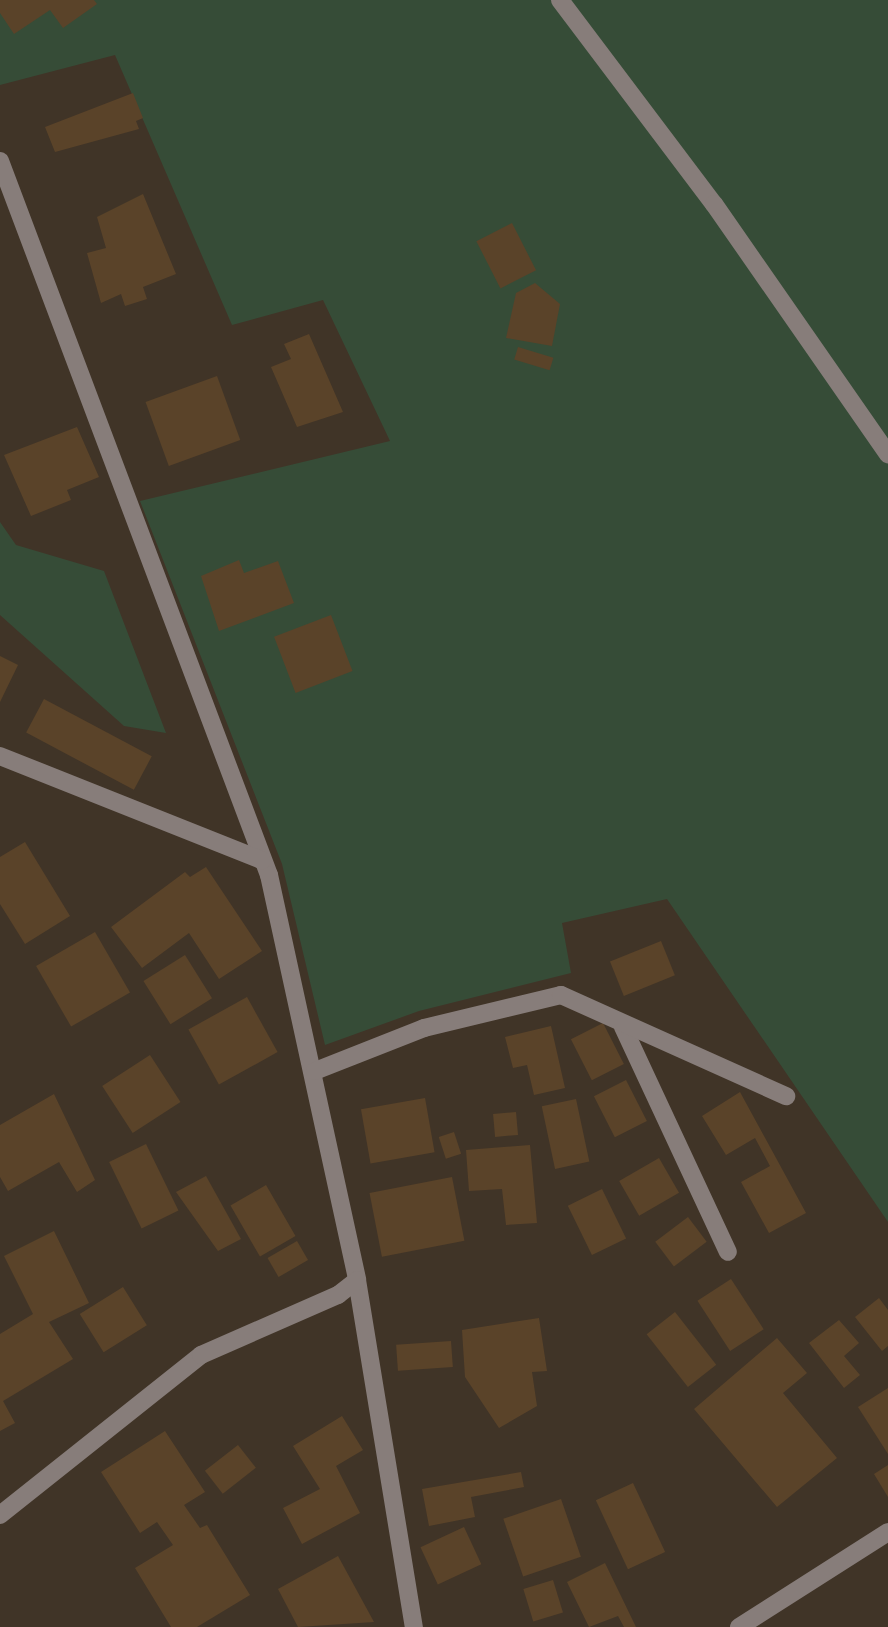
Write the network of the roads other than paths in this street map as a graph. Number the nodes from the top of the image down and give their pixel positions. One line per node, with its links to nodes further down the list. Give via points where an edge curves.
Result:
1 (560, 0): 3 (street, via 714,204)
2 (0, 161): 5 (street)
3 (888, 454)
4 (0, 756): 5 (street)
5 (262, 860): 7 (street)
6 (623, 1027): 7 (street, via 561,995 424,1028); 8 (street); 9 (street)
7 (315, 1071): 10 (street)
8 (786, 1096)
9 (728, 1252)
10 (357, 1280): 11 (street, via 338,1296 201,1355); 13 (street)
11 (0, 1515)
12 (888, 1532): 14 (street)
13 (414, 1627)
14 (739, 1627)

